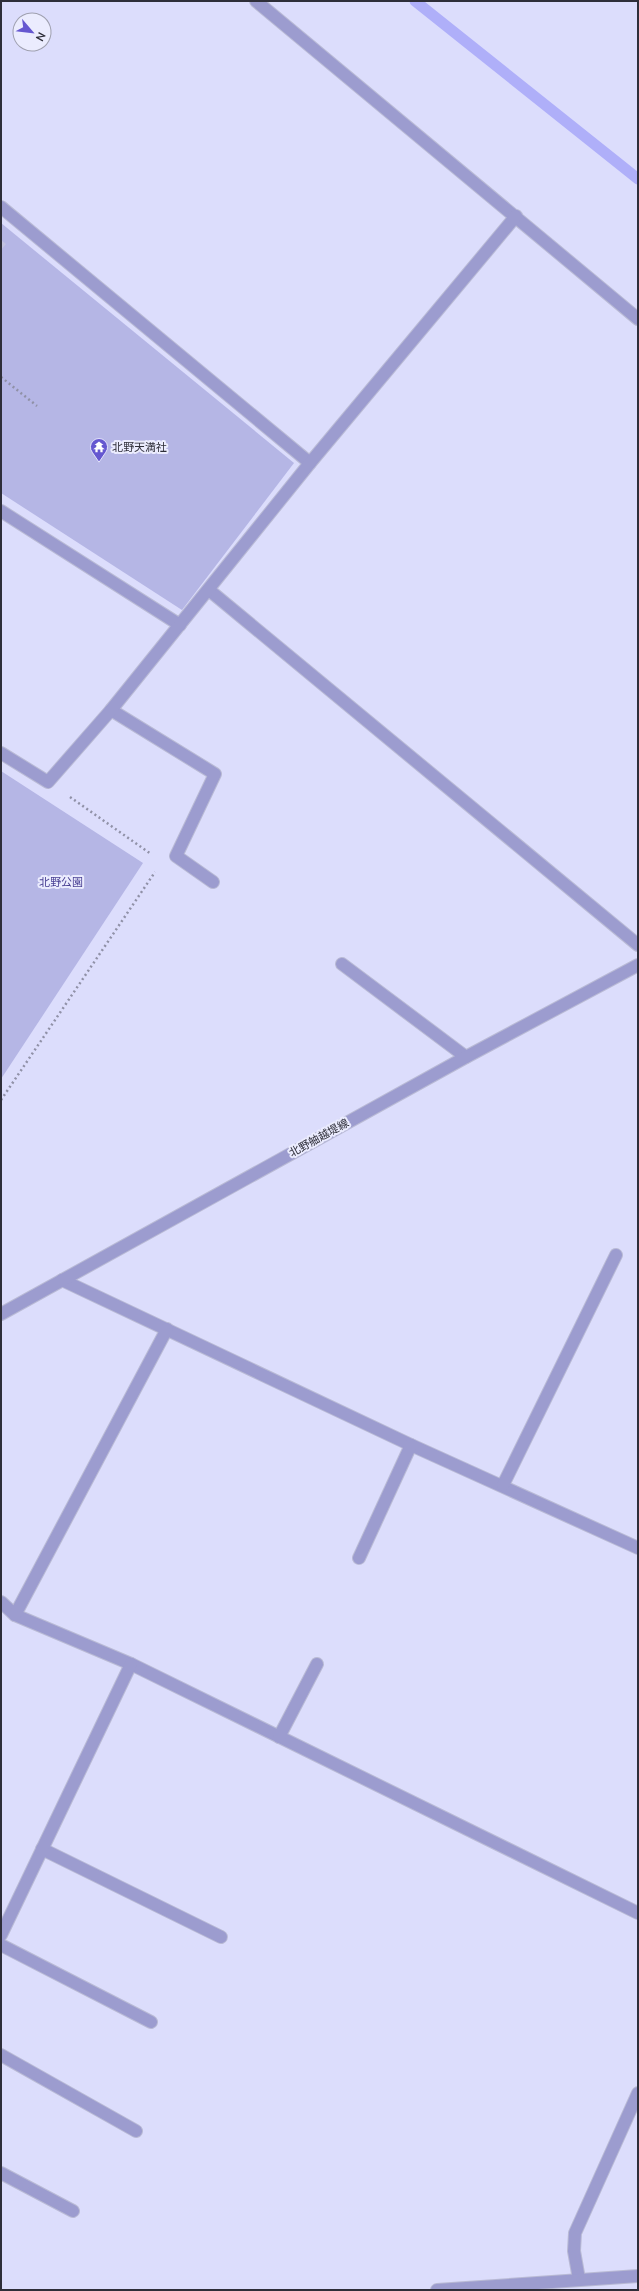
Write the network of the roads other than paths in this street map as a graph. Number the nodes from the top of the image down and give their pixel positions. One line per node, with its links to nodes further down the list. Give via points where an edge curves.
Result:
1 (256, 1): 3 (street)
2 (1, 207): 5 (street)
3 (516, 216): 4 (street); 5 (street)
4 (638, 319)
5 (310, 463): 7 (street)
6 (1, 511): 8 (street)
7 (209, 590): 8 (street); 12 (street)
8 (180, 625): 9 (street)
9 (111, 710): 10 (street, via 48,782); 11 (street, via 215,774 176,856)
10 (1, 753)
11 (213, 882)
12 (638, 944)
13 (342, 964): 15 (street)
14 (638, 965): 15 (street, 北野舳越堤線)
15 (466, 1057): 17 (street, 北野舳越堤線)
16 (616, 1255): 21 (street)
17 (62, 1280): 18 (street, 北野舳越堤線); 19 (street)
18 (1, 1314)
19 (166, 1329): 20 (street); 25 (street)
20 (411, 1445): 21 (street); 23 (street)
21 (503, 1485): 22 (street)
22 (638, 1548)
23 (359, 1558)
24 (1, 1602): 25 (street)
25 (15, 1615): 26 (street)
26 (131, 1664): 28 (street); 29 (street)
27 (317, 1664): 28 (street)
28 (279, 1737): 30 (street)
29 (42, 1848): 31 (street); 32 (street)
30 (638, 1913)
31 (1, 1935)
32 (222, 1937)
33 (1, 1945): 34 (street)
34 (151, 2022)
35 (1, 2055): 37 (street)
36 (638, 2093): 41 (street, via 575,2233 574,2251)
37 (136, 2131)
38 (1, 2173): 39 (street)
39 (73, 2211)
40 (638, 2276): 41 (street)
41 (579, 2279): 42 (street)
42 (437, 2290)

